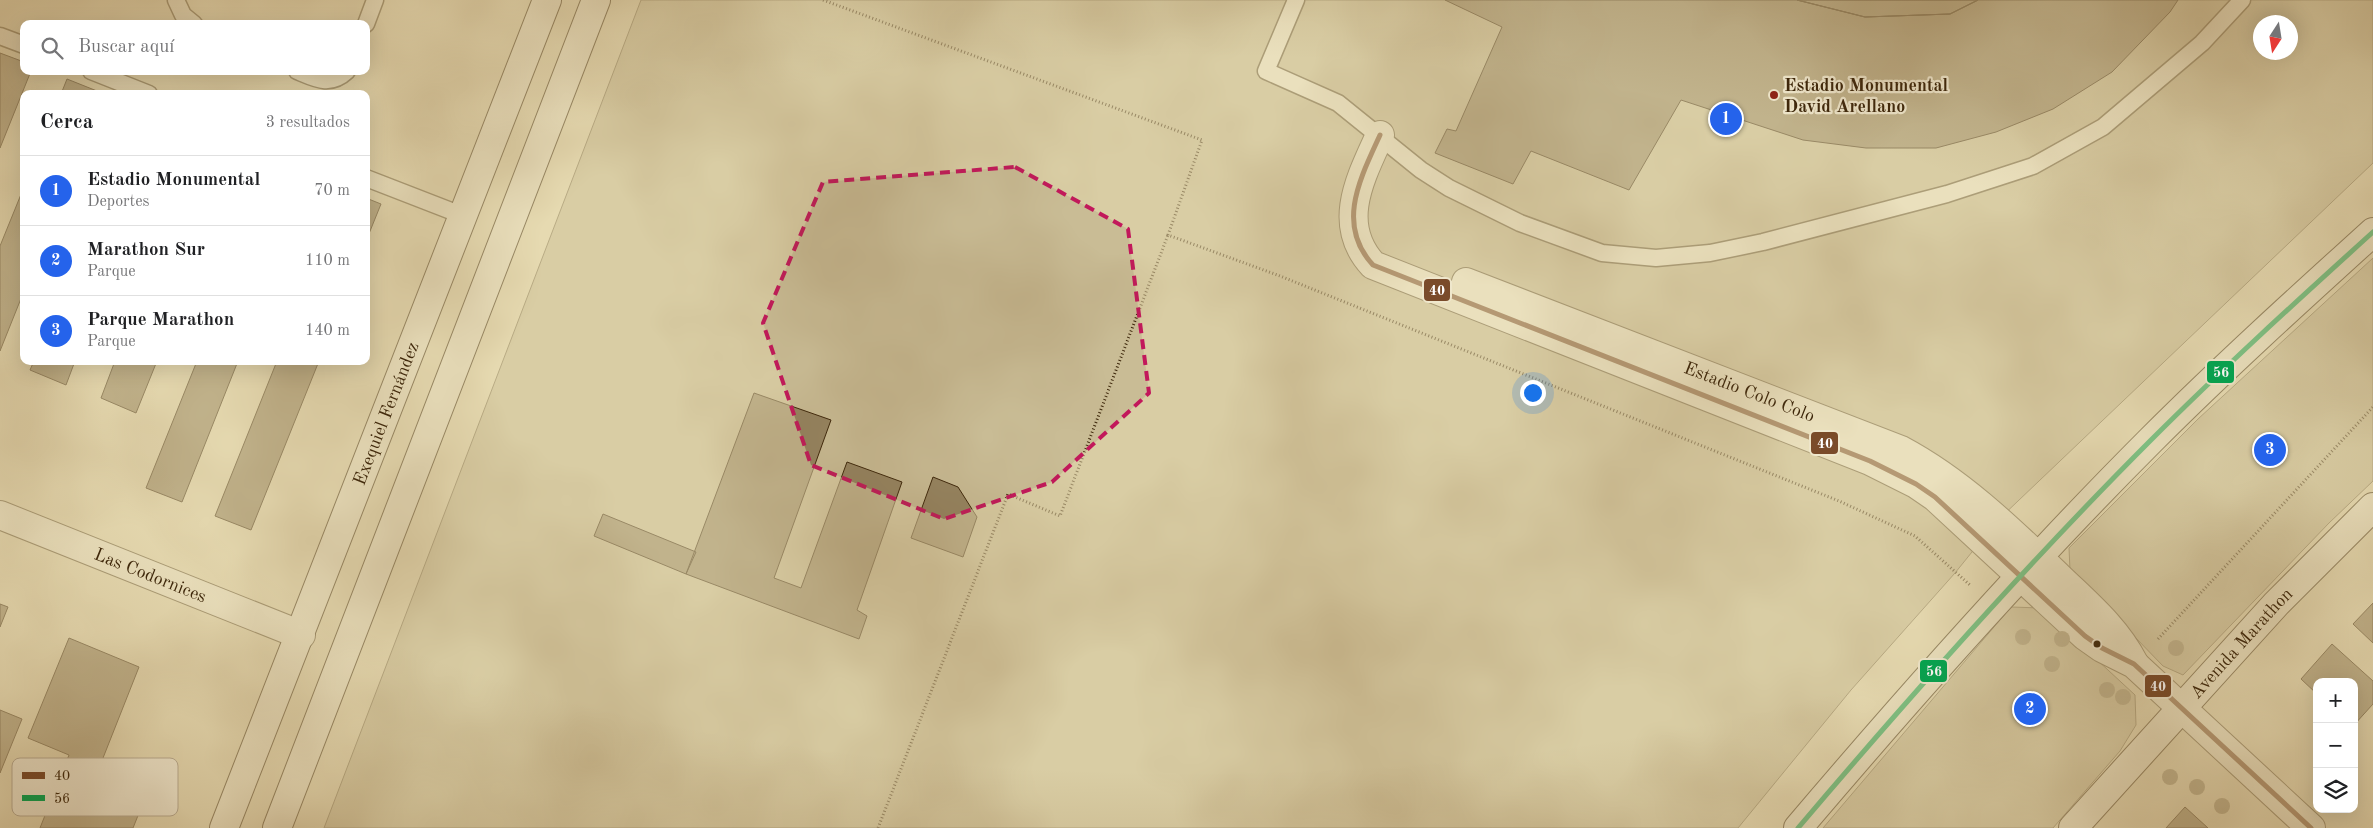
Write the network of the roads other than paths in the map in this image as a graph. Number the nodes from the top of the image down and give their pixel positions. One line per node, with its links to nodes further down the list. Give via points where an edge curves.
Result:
1 (176, 0): 7 (lane)
2 (375, 0): 8 (lane)
3 (547, 0): 17 (main road, Exequiel Fernández)
4 (596, 0): 25 (main road)
5 (1296, 0): 15 (lane, via 1266,71 1338,103)
6 (2242, 0): 15 (lane, via 2202,43 2103,127 2033,166 1947,194 1710,253 1656,258 1602,254 1520,223 1450,188 1395,151)
7 (190, 20)
8 (368, 20)
9 (0, 36): 10 (lane)
10 (20, 44)
11 (100, 75): 14 (lane)
12 (307, 75): 13 (lane, via 322,81 332,81)
13 (341, 75)
14 (138, 90)
15 (1380, 135): 21 (main road, Estadio Colo Colo, via 1353,201 1371,242 1394,255 1901,450 1947,477)
16 (370, 180): 17 (lane)
17 (464, 216): 22 (main road, Exequiel Fernández)
18 (2373, 232): 21 (main road, via 2150,441)
19 (2373, 507): 23 (main road, Avenida Marathon, via 2276,604)
20 (0, 516): 22 (main road, Las Codornices)
21 (2030, 566): 23 (main road, Estadio Colo Colo, via 2104,620 2127,649 2134,664); 26 (main road)
22 (301, 635): 24 (main road, Exequiel Fernández)
23 (2181, 707): 27 (main road, Avenida Marathon); 28 (main road, Estadio Colo Colo)
24 (224, 828)
25 (277, 828)
26 (1798, 828)
27 (2073, 828)
28 (2311, 828)

